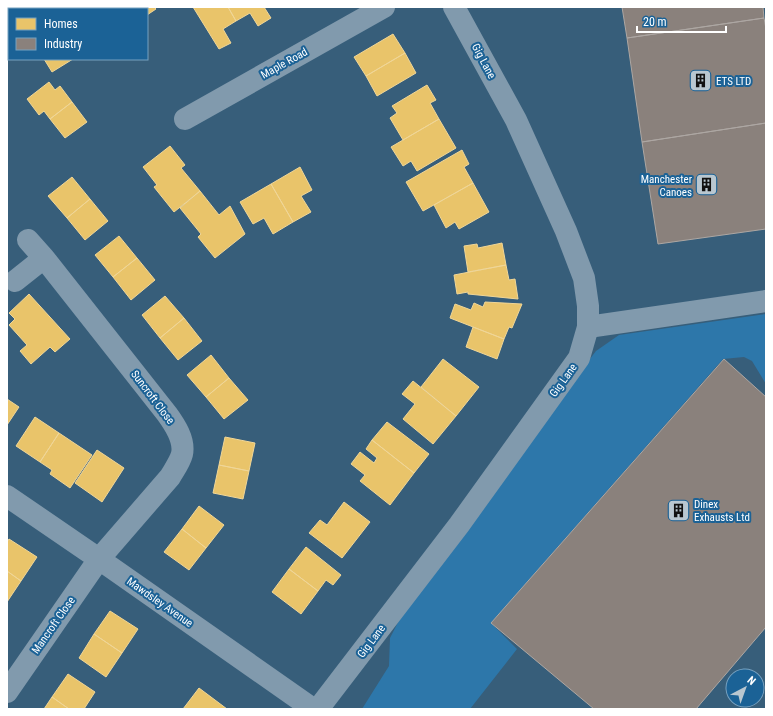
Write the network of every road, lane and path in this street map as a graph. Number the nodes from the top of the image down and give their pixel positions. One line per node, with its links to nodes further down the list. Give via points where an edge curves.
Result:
1 (384, 7): 3 (street, Maple Road)
2 (454, 7): 8 (street, Gig Lane, via 516,120 566,231 584,278)
3 (185, 119)
4 (28, 240): 5 (street, Suncroft Close)
5 (44, 258): 6 (street); 10 (street, Suncroft Close, via 167,414 176,427 181,441 182,453 170,476)
6 (15, 281)
7 (766, 301): 8 (street)
8 (588, 327): 13 (street, Gig Lane, via 579,358 458,525)
9 (7, 496): 10 (street, Mawdsley Avenue)
10 (99, 559): 11 (street, Mancroft Close); 12 (street, Mawdsley Avenue)
11 (7, 692)
12 (313, 709)
13 (318, 709)

